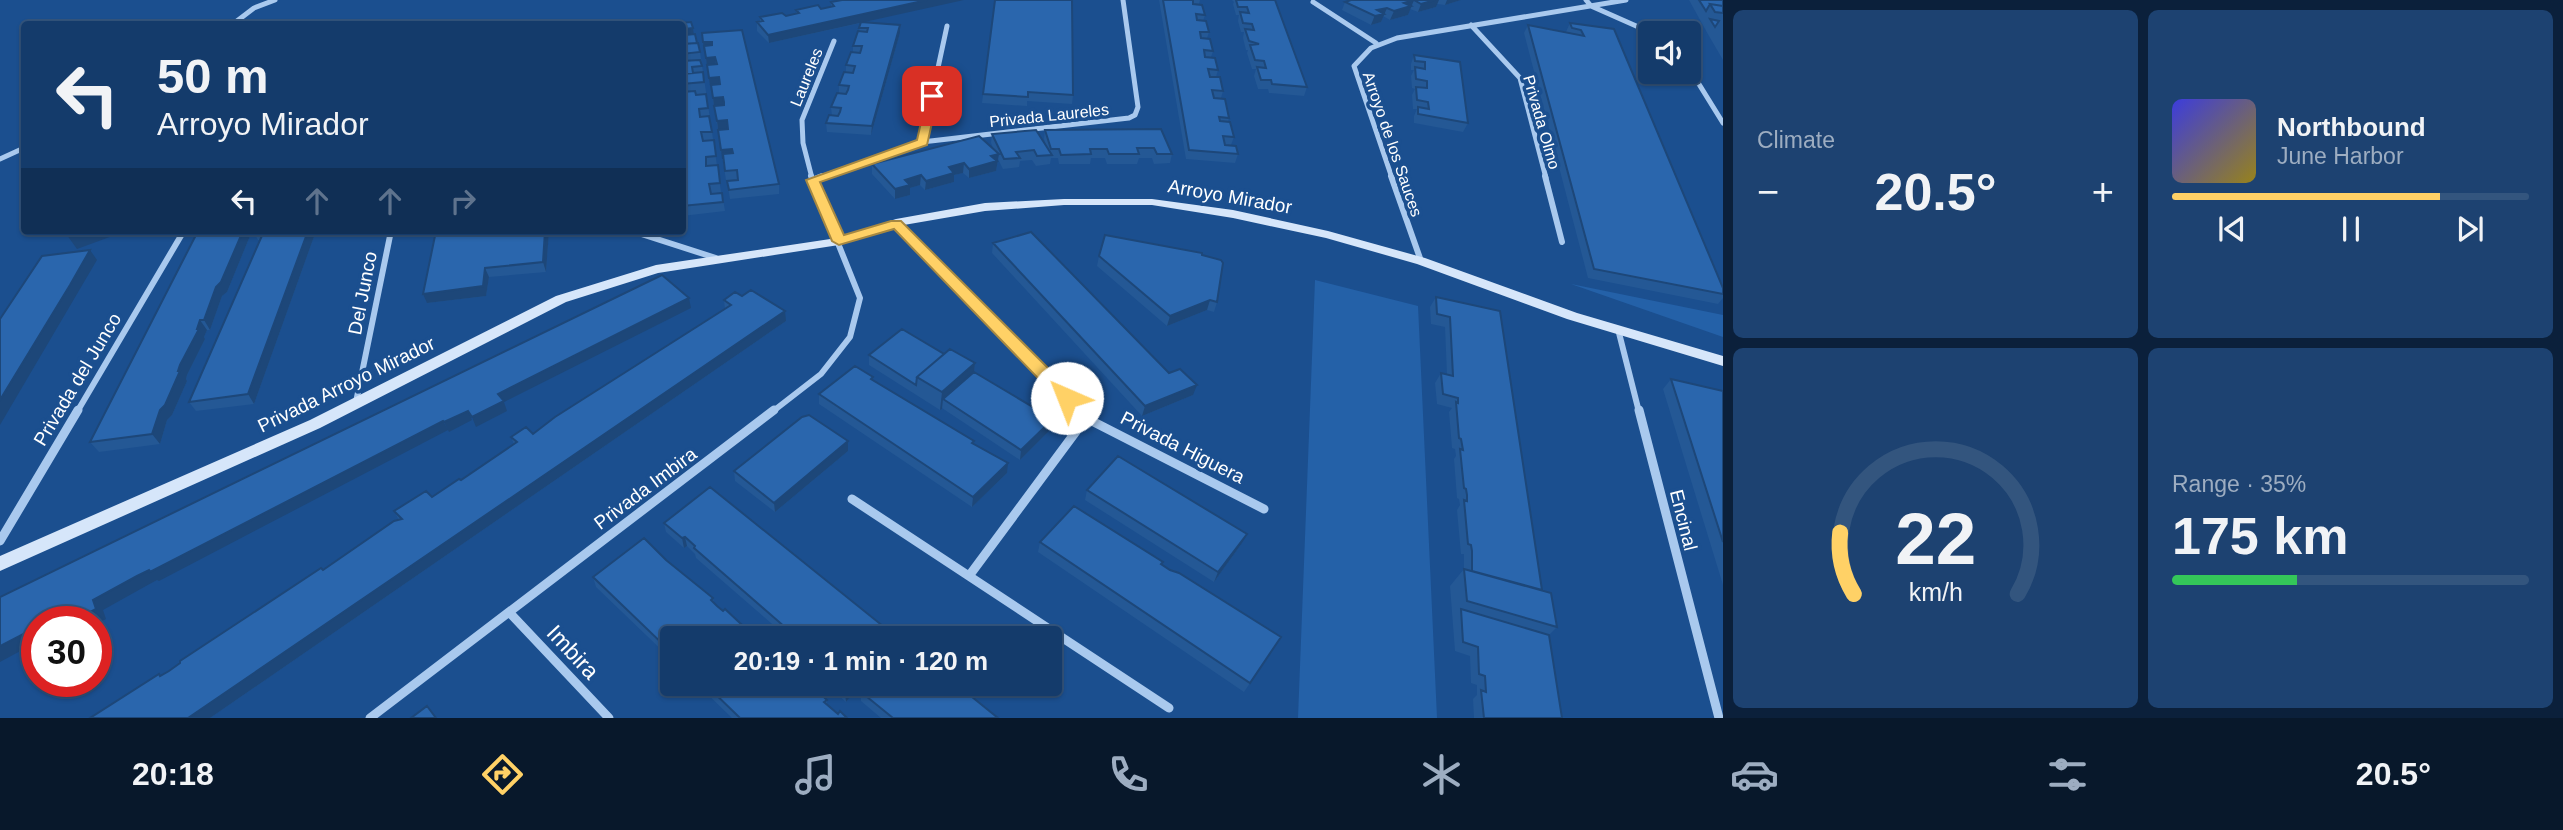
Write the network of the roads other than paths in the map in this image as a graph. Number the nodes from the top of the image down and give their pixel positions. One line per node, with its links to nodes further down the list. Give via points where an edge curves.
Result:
1 (275, 0): 9 (street)
2 (1123, 0): 17 (street, Privada Laureles, via 1138,107 1135,115 1117,121)
3 (1586, 0): 6 (street)
4 (1626, 0): 6 (street, Arroyo de los Sauces)
5 (1313, 2): 8 (street)
6 (1591, 6): 10 (street, Arroyo de los Sauces); 12 (street)
7 (1344, 8): 8 (street)
8 (1330, 12): 14 (street)
9 (237, 21)
10 (1471, 25): 14 (street, Arroyo de los Sauces); 26 (street, Privada Olmo, via 1520,78)
11 (947, 26): 17 (street)
12 (1638, 27)
13 (834, 41): 20 (street, Laureles, via 802,121)
14 (1377, 43): 28 (street, Arroyo de los Sauces, via 1354,66)
15 (1699, 84): 16 (street)
16 (1723, 123)
17 (922, 142): 20 (street, Privada Laureles)
18 (21, 149): 19 (street)
19 (0, 159)
20 (812, 180): 25 (street, Laureles)
21 (896, 223): 25 (street, Arroyo Mirador); 28 (street, Arroyo Mirador, via 985,207 1152,202 1233,214); 32 (street, Privada Higuera)
22 (181, 235): 35 (street, Privada del Junco)
23 (390, 235): 31 (street, Del Junco)
24 (644, 235): 27 (street)
25 (839, 241): 27 (street, Arroyo Mirador); 38 (street, Privada Imbira, via 860,298 850,337 821,374)
26 (1562, 242)
27 (716, 258): 31 (street, Privada Arroyo Mirador, via 623,278 561,299)
28 (1421, 261): 29 (street, Arroyo Mirador)
29 (1618, 329): 30 (street, Arroyo Mirador); 42 (street, Encinal)
30 (1723, 361)
31 (356, 402): 36 (street, Privada Arroyo Mirador)
32 (1086, 418): 34 (street, Privada Higuera); 37 (street)
33 (852, 499): 37 (street)
34 (1264, 509)
35 (0, 541)
36 (0, 564)
37 (969, 576): 39 (street)
38 (509, 612): 40 (street, Privada Imbira); 41 (street, Imbira)
39 (1169, 708)
40 (370, 718)
41 (609, 718)
42 (1718, 718)

